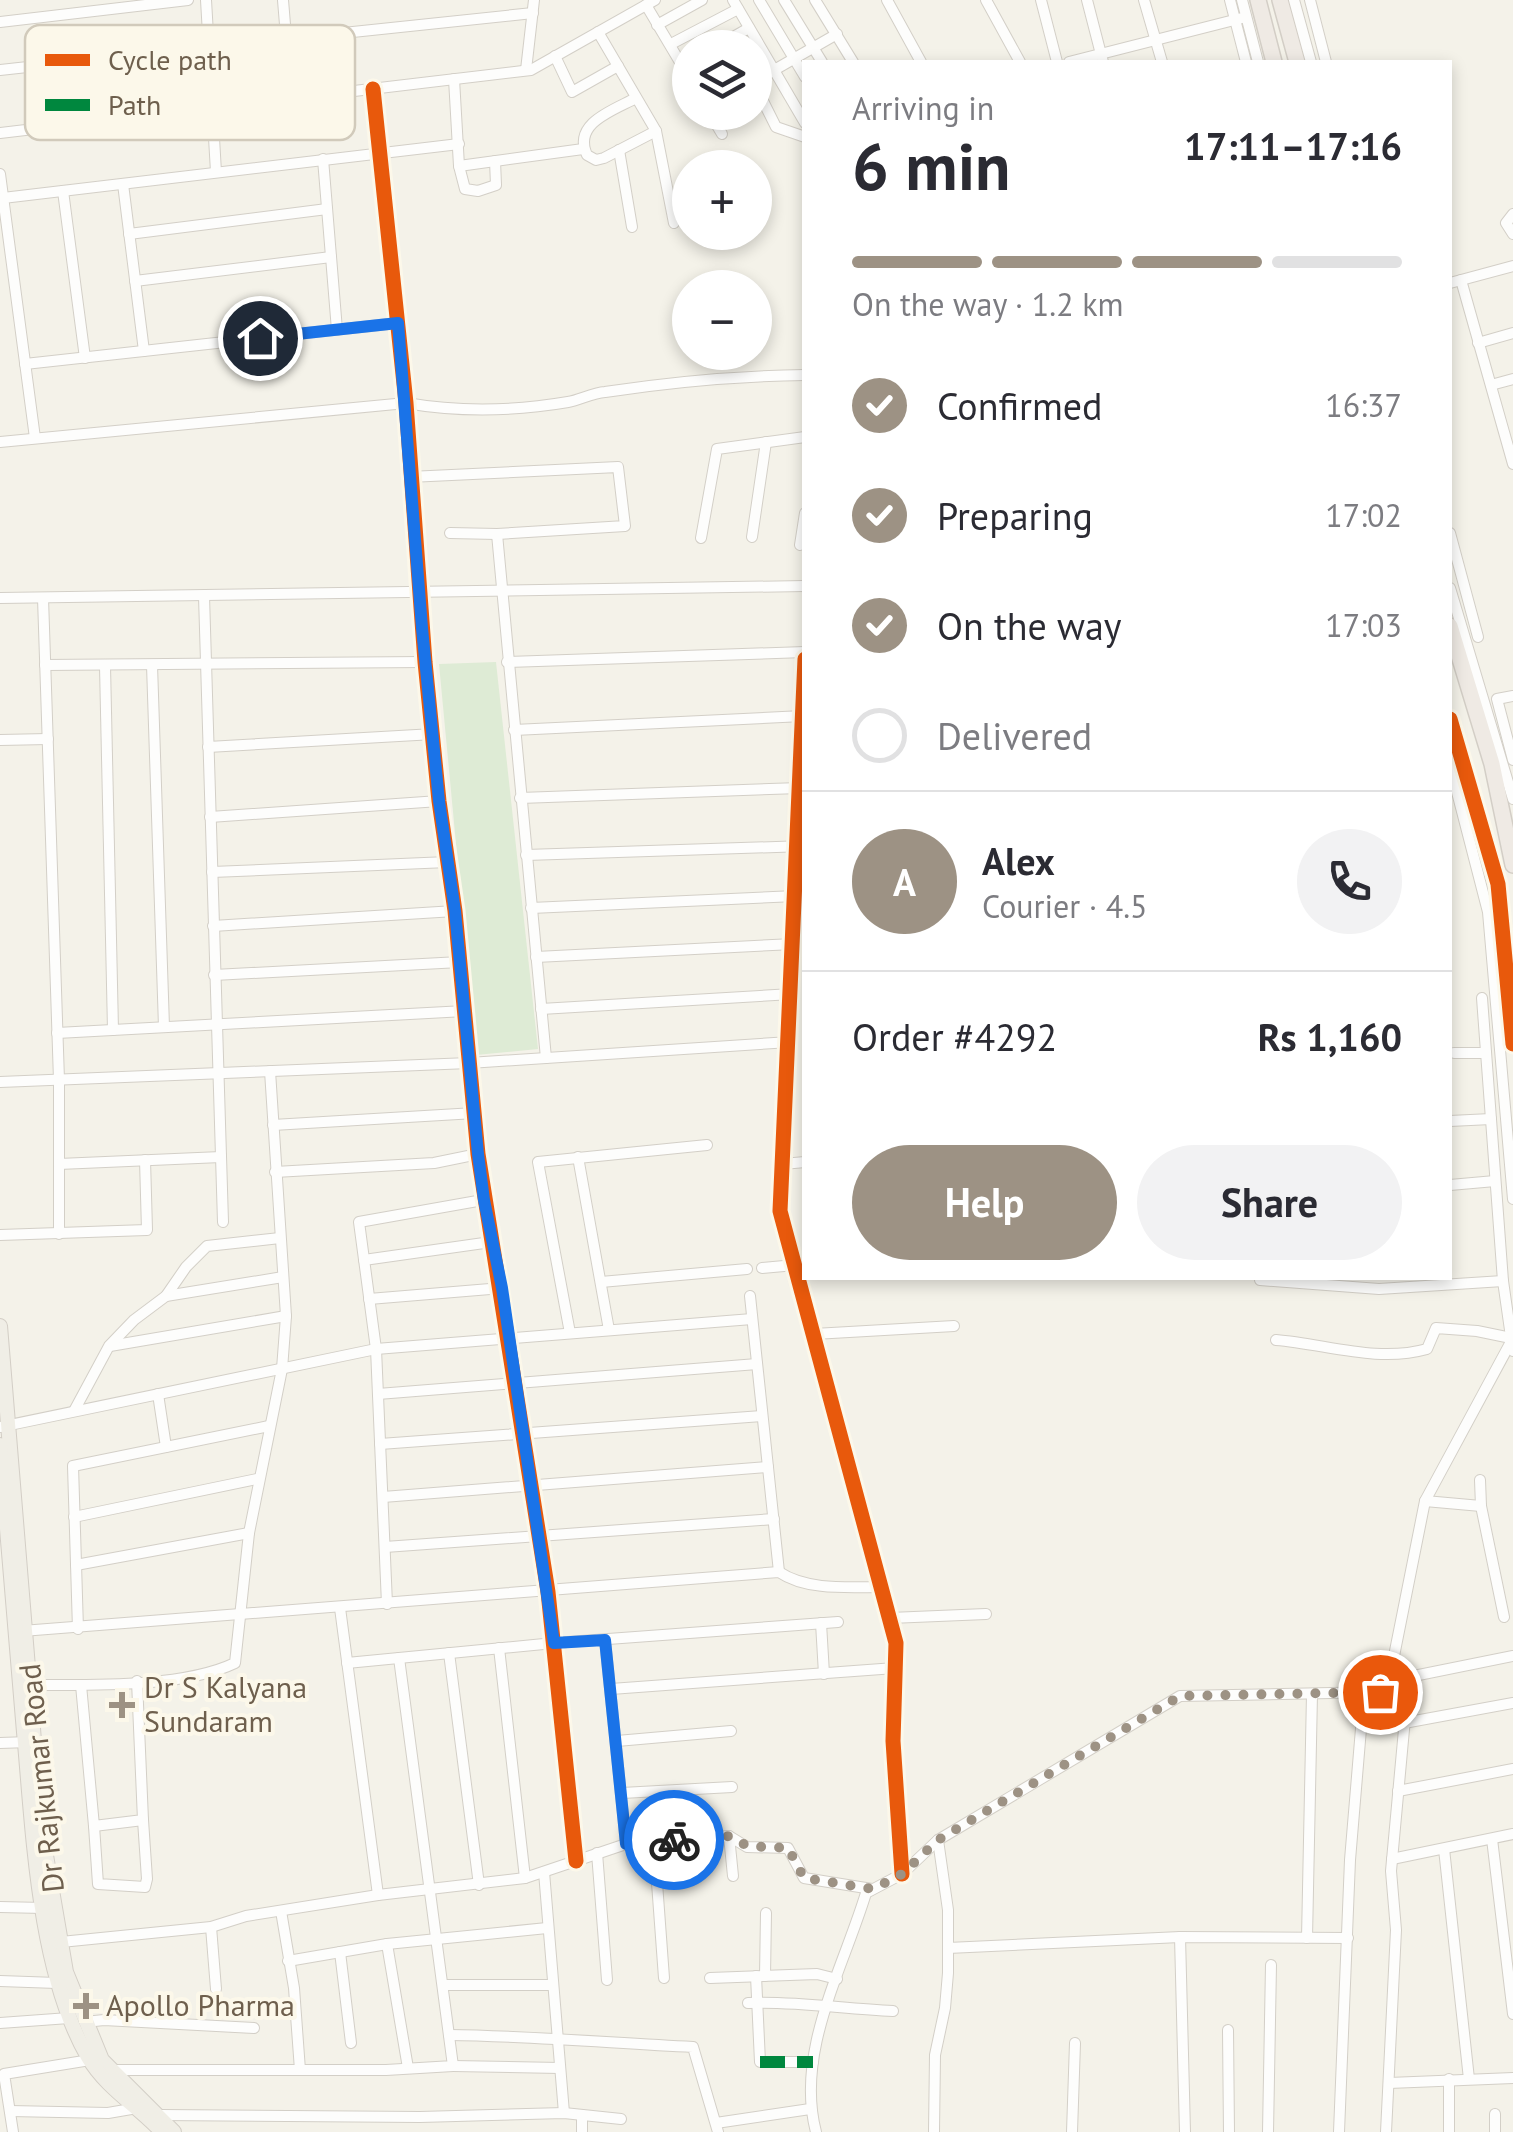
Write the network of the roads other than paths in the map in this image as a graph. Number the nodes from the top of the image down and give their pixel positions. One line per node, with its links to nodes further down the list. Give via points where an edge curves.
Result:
1 (188, 0): 23 (street)
2 (206, 0): 24 (street)
3 (283, 0): 25 (street)
4 (702, 0): 26 (street)
5 (759, 0): 37 (street)
6 (784, 0): 34 (street)
7 (815, 0): 31 (street)
8 (887, 0): 40 (street)
9 (986, 0): 41 (street)
10 (1041, 0): 42 (street)
11 (1087, 0): 36 (street)
12 (1144, 0): 32 (street)
13 (1230, 0): 22 (street)
14 (1242, 0): 22 (street)
15 (1258, 0): 46 (highway)
16 (1280, 0): 47 (highway)
17 (1294, 0): 48 (street)
18 (1310, 0): 49 (street)
19 (650, 2): 26 (street); 30 (street)
20 (736, 4): 27 (street); 33 (street)
21 (534, 6): 29 (street); 53 (street)
22 (1241, 18): 32 (street); 44 (street); 45 (street)
23 (0, 22)
24 (208, 25)
25 (285, 25)
26 (658, 25): 33 (street)
27 (748, 28): 28 (street)
28 (745, 30)
29 (355, 31)
30 (598, 32): 35 (street); 50 (street)
31 (836, 34): 34 (street); 39 (street)
32 (1155, 38): 36 (street); 43 (street)
33 (671, 44)
34 (813, 48): 37 (street); 38 (street)
35 (554, 56): 50 (street, via 572,92); 53 (street)
36 (1102, 58)
37 (794, 59): 54 (street); 55 (street)
38 (821, 60)
39 (852, 60)
40 (920, 60)
41 (1019, 60)
42 (1056, 60)
43 (1161, 60)
44 (1246, 60)
45 (1257, 60)
46 (1273, 60)
47 (1296, 60)
48 (1310, 60)
49 (1325, 60)
50 (618, 66): 59 (street)
51 (25, 67): 52 (street)
52 (0, 70)
53 (526, 70): 56 (street)
54 (773, 71): 60 (street)
55 (802, 72)
56 (454, 79): 57 (street); 69 (street)
57 (373, 88): 58 (street); 72 (street)
58 (355, 90)
59 (636, 98): 64 (street); 70 (street, via 587,128)
60 (802, 118)
61 (772, 119): 67 (street, via 776,127)
62 (25, 130): 65 (street)
63 (720, 130): 66 (street)
64 (656, 131): 71 (street); 82 (street)
65 (0, 133)
66 (722, 134)
67 (802, 136)
68 (214, 140): 76 (street)
69 (459, 144): 72 (street); 75 (street)
70 (583, 149): 71 (street, via 596,160); 74 (street)
71 (620, 150): 84 (street)
72 (380, 152): 73 (street); 91 (street)
73 (323, 159): 76 (street); 81 (street)
74 (495, 161): 75 (street); 75 (street, via 496,186 478,191 465,189)
75 (459, 166)
76 (216, 172): 78 (street)
77 (0, 174): 80 (street)
78 (123, 184): 79 (street); 85 (street)
79 (64, 191): 80 (street); 96 (street)
80 (3, 198): 97 (street)
81 (327, 209): 85 (street); 87 (street)
82 (672, 213)
83 (1513, 214): 86 (street, via 1506,223)
84 (632, 228)
85 (129, 234): 89 (street)
86 (1513, 234)
87 (331, 257): 89 (street); 92 (street)
88 (1513, 266): 90 (street)
89 (135, 281): 95 (street)
90 (1456, 281): 94 (street)
91 (398, 323): 92 (street); 101 (street)
92 (337, 330): 95 (street)
93 (1513, 333): 94 (street)
94 (1478, 342): 100 (street)
95 (144, 351): 96 (street)
96 (85, 358): 97 (street)
97 (25, 364): 104 (street)
98 (802, 375): 101 (street, via 701,380 504,407 446,410)
99 (1513, 380): 100 (street)
100 (1491, 385): 102 (street)
101 (406, 403): 104 (street); 108 (street)
102 (1508, 423): 107 (street)
103 (802, 436): 106 (street)
104 (34, 438): 105 (street)
105 (0, 442)
106 (766, 442): 112 (street); 113 (street, via 718,449)
107 (1513, 463)
108 (409, 478): 111 (street, via 618,467 626,526); 118 (street)
109 (802, 532): 115 (street)
110 (450, 534): 111 (street)
111 (497, 534): 117 (street)
112 (752, 537)
113 (701, 538)
114 (1452, 540): 124 (street)
115 (800, 545)
116 (802, 586): 117 (street)
117 (504, 592): 118 (street); 127 (street)
118 (418, 594): 120 (street); 126 (street)
119 (1452, 595): 145 (street)
120 (204, 596): 122 (street); 130 (street)
121 (0, 598): 122 (street)
122 (43, 598): 128 (street)
123 (1452, 633): 151 (highway, via 1492,764)
124 (1478, 636)
125 (802, 655): 127 (street)
126 (425, 662): 130 (street); 136 (street)
127 (507, 662): 135 (street)
128 (46, 665): 131 (street); 137 (street)
129 (152, 665): 130 (street); 131 (street); 166 (street)
130 (206, 665): 140 (street)
131 (105, 666): 167 (street)
132 (1513, 696): 141 (street, via 1498,699)
133 (802, 716): 135 (street)
134 (1452, 725): 170 (highway, via 1498,884)
135 (514, 730): 144 (street)
136 (434, 734): 140 (street); 146 (street)
137 (48, 739): 138 (street); 168 (street)
138 (0, 740)
139 (802, 740): 143 (street)
140 (208, 747): 147 (street)
141 (1513, 760)
142 (1452, 772): 195 (street, via 1488,912)
143 (800, 788): 144 (street); 148 (street)
144 (520, 798): 149 (street)
145 (1513, 800)
146 (439, 801): 147 (street); 150 (street)
147 (210, 816): 152 (street)
148 (801, 846): 149 (street); 153 (street)
149 (526, 856): 154 (street)
150 (448, 862): 152 (street); 155 (street)
151 (1513, 864)
152 (212, 872): 156 (street)
153 (796, 896): 154 (street); 157 (street)
154 (531, 908): 158 (street)
155 (455, 911): 156 (street); 159 (street)
156 (213, 926): 160 (street)
157 (794, 944): 158 (street); 161 (street)
158 (536, 957): 163 (street)
159 (460, 962): 160 (street); 164 (street)
160 (214, 974): 165 (street)
161 (792, 994): 163 (street); 169 (street)
162 (1482, 998): 172 (street)
163 (541, 1010): 173 (street)
164 (464, 1011): 165 (street); 174 (street)
165 (216, 1024): 166 (street); 176 (street)
166 (164, 1027): 167 (street)
167 (113, 1030): 168 (street)
168 (57, 1032): 177 (street)
169 (790, 1042): 173 (street); 190 (street)
170 (1513, 1044)
171 (1454, 1054): 172 (street)
172 (1486, 1054): 180 (street)
173 (546, 1058): 174 (street)
174 (469, 1063): 175 (street); 179 (street)
175 (270, 1071): 176 (street); 182 (street)
176 (218, 1073): 177 (street); 185 (street)
177 (58, 1080): 178 (street); 189 (street)
178 (0, 1082)
179 (475, 1112): 182 (street); 184 (street)
180 (1491, 1120): 181 (street); 192 (street)
181 (1452, 1121)
182 (273, 1125): 191 (street)
183 (707, 1145): 186 (street)
184 (478, 1154): 191 (street, via 434,1163); 194 (street)
185 (221, 1157): 187 (street); 196 (street)
186 (578, 1157): 209 (street); 219 (street, via 538,1162)
187 (145, 1160): 189 (street); 197 (street, via 147,1230)
188 (802, 1162): 190 (street)
189 (59, 1164): 197 (street)
190 (783, 1164): 202 (street, via 780,1211)
191 (275, 1172): 199 (street)
192 (1496, 1181): 193 (street); 208 (street)
193 (1452, 1185)
194 (484, 1200): 200 (street); 201 (street, via 359,1222)
195 (1513, 1200)
196 (223, 1222)
197 (59, 1234): 198 (street)
198 (0, 1235)
199 (280, 1238): 205 (street); 211 (street, via 207,1246)
200 (491, 1242): 201 (street); 210 (street)
201 (364, 1260): 213 (street)
202 (795, 1264): 203 (street); 220 (street)
203 (762, 1268)
204 (747, 1269): 209 (street)
205 (283, 1277): 211 (street); 214 (street)
206 (1260, 1280): 207 (street, via 1379,1288)
207 (1442, 1281): 208 (street)
208 (1503, 1281): 222 (street)
209 (602, 1282): 218 (street)
210 (502, 1288): 213 (street); 221 (street)
211 (166, 1296): 224 (street)
212 (750, 1296): 215 (street)
213 (369, 1299): 225 (street)
214 (286, 1316): 224 (street); 228 (street)
215 (752, 1319): 218 (street); 227 (street)
216 (0, 1326): 234 (main road, Dr Rajkumar Road)
217 (954, 1326): 220 (street)
218 (609, 1330): 219 (street)
219 (570, 1333): 221 (street)
220 (814, 1334): 254 (street)
221 (509, 1337): 225 (street); 229 (street)
222 (1512, 1338): 223 (street, via 1436,1328 1426,1349 1409,1354); 226 (street); 245 (street)
223 (1276, 1340)
224 (109, 1346): 232 (street)
225 (376, 1350): 228 (street); 231 (street)
226 (1513, 1351)
227 (757, 1364): 229 (street); 233 (street)
228 (282, 1370): 230 (street); 235 (street)
229 (516, 1382): 231 (street); 236 (street)
230 (158, 1394): 232 (street); 239 (street)
231 (378, 1394): 238 (street)
232 (74, 1411): 234 (street)
233 (762, 1416): 236 (street); 240 (street)
234 (5, 1426): 267 (main road, Dr Rajkumar Road)
235 (269, 1426): 239 (street); 241 (street)
236 (524, 1434): 238 (street); 243 (street)
237 (0, 1444): 267 (main road, Dr Rajkumar Road)
238 (380, 1444): 244 (street)
239 (166, 1447): 247 (street, via 72,1466)
240 (768, 1467): 243 (street); 248 (street)
241 (258, 1479): 247 (street); 250 (street)
242 (1480, 1480): 246 (street)
243 (532, 1484): 244 (street); 249 (street)
244 (382, 1497): 251 (street)
245 (1424, 1501): 246 (street); 275 (street)
246 (1481, 1506): 257 (street)
247 (74, 1517): 252 (street)
248 (774, 1518): 249 (street); 253 (street)
249 (539, 1533): 251 (street); 255 (street)
250 (248, 1534): 252 (street); 261 (street)
251 (384, 1547): 258 (street)
252 (76, 1566): 266 (street)
253 (779, 1572): 254 (street, via 808,1584); 255 (street)
254 (882, 1588): 263 (street)
255 (548, 1592): 258 (street); 269 (street)
256 (1513, 1594): 257 (street)
257 (1500, 1596): 262 (street)
258 (387, 1604): 259 (street)
259 (340, 1608): 261 (street); 274 (street)
260 (986, 1614): 263 (street)
261 (240, 1616): 266 (street); 279 (street, via 235,1664 210,1675)
262 (1504, 1617)
263 (890, 1618): 276 (street)
264 (838, 1622): 265 (street)
265 (821, 1623): 268 (street); 277 (street)
266 (78, 1628): 267 (street)
267 (21, 1631): 281 (main road, Dr Rajkumar Road); 290 (main road, Dr Rajkumar Road)
268 (605, 1640): 269 (street); 283 (street)
269 (554, 1643): 270 (street); 307 (street)
270 (500, 1648): 271 (street); 311 (street)
271 (448, 1653): 273 (street); 312 (street)
272 (1513, 1656): 278 (street)
273 (399, 1658): 274 (street); 313 (street)
274 (348, 1663): 315 (street)
275 (1392, 1664): 278 (street); 280 (street)
276 (895, 1668): 277 (street); 309 (street)
277 (824, 1674): 283 (street)
278 (1408, 1675): 280 (street); 287 (street)
279 (136, 1681): 282 (street); 296 (street)
280 (1388, 1681): 284 (street, via 1380,1692)
281 (31, 1685): 282 (street); 290 (main road, Dr Rajkumar Road)
282 (82, 1685): 297 (street)
283 (611, 1689): 289 (street)
284 (1364, 1693): 285 (street); 325 (street)
285 (1312, 1694): 301 (street, via 1180,1696); 324 (street)
286 (1513, 1703): 287 (street)
287 (1404, 1722): 294 (street)
288 (731, 1731): 289 (street)
289 (617, 1741): 295 (street)
290 (30, 1742): 291 (street); 317 (main road, Dr Rajkumar Road, via 31,1825); 326 (main road, Dr Rajkumar Road)
291 (0, 1743)
292 (1513, 1769): 294 (street)
293 (732, 1788): 295 (street)
294 (1398, 1791): 306 (street)
295 (622, 1793): 303 (street)
296 (143, 1820): 297 (street); 297 (street, via 145,1887 98,1884)
297 (94, 1826)
298 (1513, 1834): 300 (street)
299 (730, 1836): 302 (street); 310 (street); 314 (street, via 747,1846 788,1848 804,1878)
300 (1492, 1839): 304 (street); 345 (street)
301 (938, 1840): 309 (street); 328 (street)
302 (654, 1842): 303 (street); 333 (street)
303 (626, 1844): 305 (street)
304 (1444, 1849): 306 (street); 364 (street)
305 (597, 1853): 307 (street); 337 (street)
306 (1392, 1859): 365 (street)
307 (576, 1861): 308 (street)
308 (544, 1872): 311 (street); 321 (street)
309 (902, 1874): 314 (street)
310 (733, 1876)
311 (524, 1878): 312 (street)
312 (479, 1884): 313 (street)
313 (429, 1889): 315 (street); 323 (street)
314 (873, 1889): 335 (street, via 866,1893)
315 (378, 1895): 318 (street)
316 (0, 1907): 317 (street)
317 (44, 1908): 338 (main road, Dr Rajkumar Road)
318 (281, 1911): 320 (street); 330 (street)
319 (766, 1913): 332 (street)
320 (211, 1927): 326 (street); 341 (street)
321 (547, 1928): 323 (street); 340 (street)
322 (1180, 1937): 324 (street); 328 (street); 382 (street)
323 (436, 1938): 327 (street); 339 (street)
324 (1306, 1938): 325 (street)
325 (1348, 1938): 385 (street)
326 (61, 1942): 348 (main road, Dr Rajkumar Road)
327 (386, 1944): 329 (street); 358 (street)
328 (948, 1948): 380 (street)
329 (340, 1952): 330 (street); 354 (street)
330 (288, 1961): 361 (street)
331 (1271, 1965): 384 (street)
332 (761, 1976): 334 (street); 335 (street); 342 (street)
333 (664, 1978)
334 (710, 1978)
335 (837, 1979): 343 (street)
336 (0, 1980): 338 (street)
337 (606, 1980)
338 (58, 1982): 346 (main road, Dr Rajkumar Road)
339 (444, 1985): 340 (street); 351 (street)
340 (552, 1985): 352 (street)
341 (216, 1988)
342 (754, 2003): 343 (street); 356 (street, via 760,2062)
343 (827, 2008): 344 (street); 356 (street)
344 (893, 2011)
345 (1513, 2014)
346 (69, 2018): 347 (street); 355 (main road, Dr Rajkumar Road)
347 (0, 2022)
348 (85, 2022): 349 (street); 360 (main road, Dr Rajkumar Road)
349 (254, 2028)
350 (1228, 2030): 383 (street)
351 (448, 2035): 352 (street); 357 (street)
352 (556, 2036): 359 (street); 374 (street, via 693,2047)
353 (1075, 2042): 381 (street)
354 (351, 2043)
355 (90, 2060): 366 (main road, Dr Rajkumar Road); 368 (street, via 4,2074)
356 (813, 2062): 367 (street)
357 (453, 2066): 358 (street); 359 (street)
358 (408, 2068): 361 (street)
359 (560, 2068): 369 (street)
360 (111, 2070): 361 (street); 371 (main road, Dr Rajkumar Road)
361 (300, 2070)
362 (1513, 2078): 364 (street)
363 (1450, 2079): 364 (street); 365 (street); 387 (street)
364 (1469, 2079)
365 (1390, 2083): 386 (street)
366 (137, 2108): 368 (street); 376 (main road, Dr Rajkumar Road)
367 (810, 2108): 374 (street); 379 (street)
368 (10, 2112): 375 (street)
369 (564, 2113): 371 (street); 372 (street)
370 (1495, 2114): 388 (street)
371 (160, 2115): 377 (main road, Dr Rajkumar Road)
372 (582, 2115): 373 (street); 378 (street)
373 (621, 2119)
374 (717, 2128)
375 (14, 2132)
376 (162, 2132)
377 (174, 2132)
378 (582, 2132)
379 (816, 2132)
380 (934, 2132)
381 (1072, 2132)
382 (1184, 2132)
383 (1229, 2132)
384 (1268, 2132)
385 (1338, 2132)
386 (1386, 2132)
387 (1450, 2132)
388 (1495, 2132)

